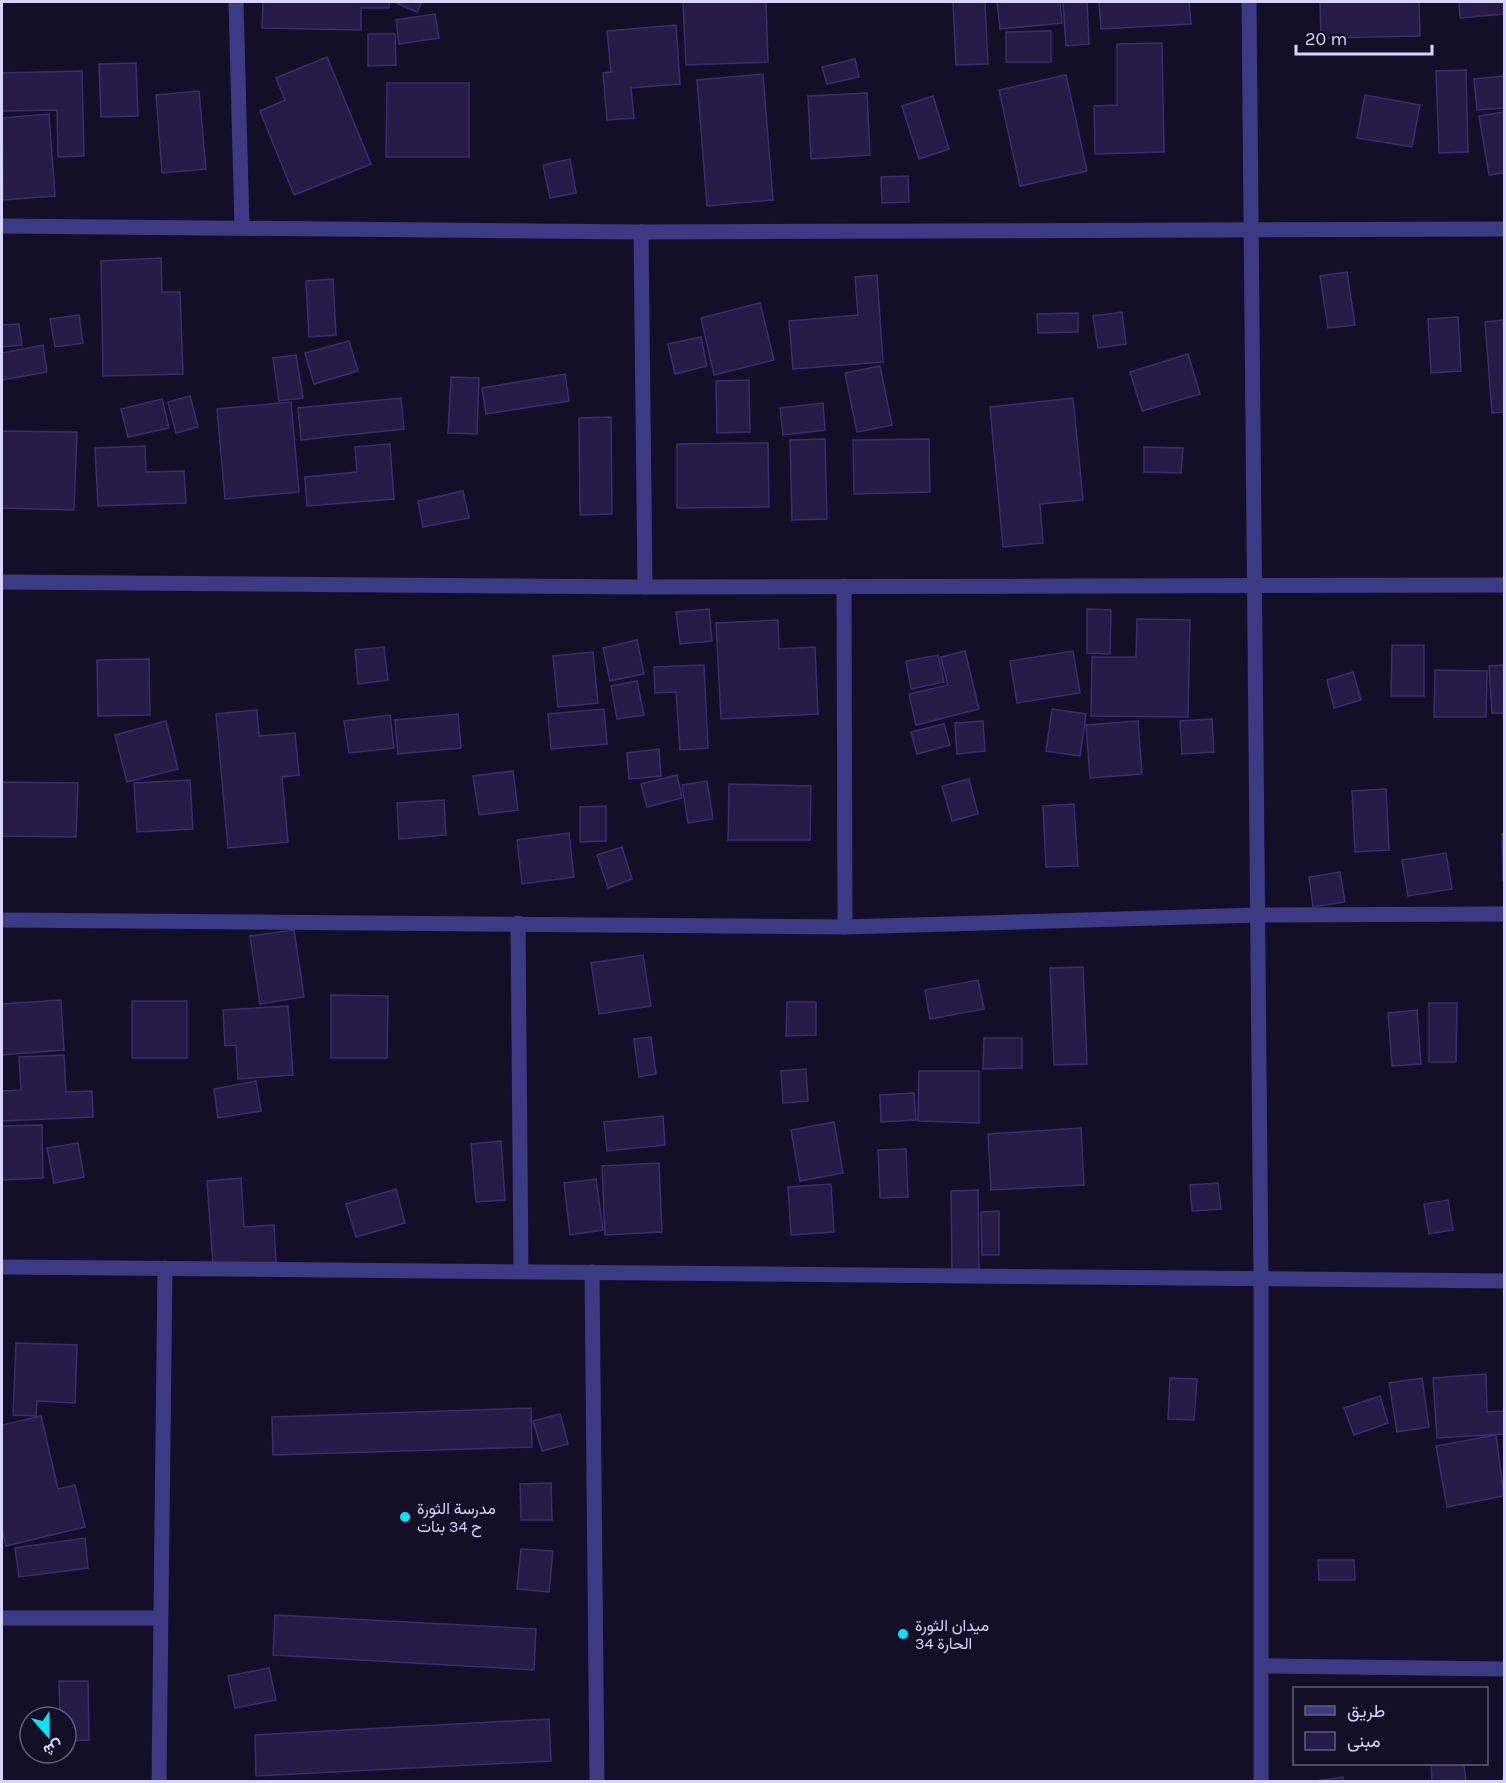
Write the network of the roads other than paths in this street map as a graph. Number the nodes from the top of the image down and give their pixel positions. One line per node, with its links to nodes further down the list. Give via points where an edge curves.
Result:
1 (236, 2): 4 (street)
2 (1249, 2): 5 (street)
3 (2, 226): 4 (street)
4 (242, 227): 7 (street)
5 (1252, 230): 6 (street); 7 (street); 9 (street)
6 (1504, 230)
7 (641, 232): 12 (street)
8 (2, 582): 12 (street)
9 (1255, 585): 10 (street); 11 (street); 14 (street)
10 (1504, 585)
11 (844, 586): 12 (street); 17 (street)
12 (645, 587)
13 (1504, 914): 14 (street)
14 (1258, 915): 17 (street); 22 (street)
15 (2, 920): 16 (street)
16 (518, 923): 17 (street); 20 (street)
17 (845, 927)
18 (2, 1267): 19 (street)
19 (165, 1268): 20 (street); 25 (street)
20 (521, 1271): 21 (street)
21 (592, 1272): 22 (street); 29 (street)
22 (1262, 1277): 23 (street); 26 (street)
23 (1504, 1281)
24 (2, 1618): 25 (street)
25 (159, 1618): 28 (street)
26 (1263, 1666): 27 (street); 30 (street)
27 (1504, 1669)
28 (159, 1782)
29 (597, 1782)
30 (1261, 1782)

